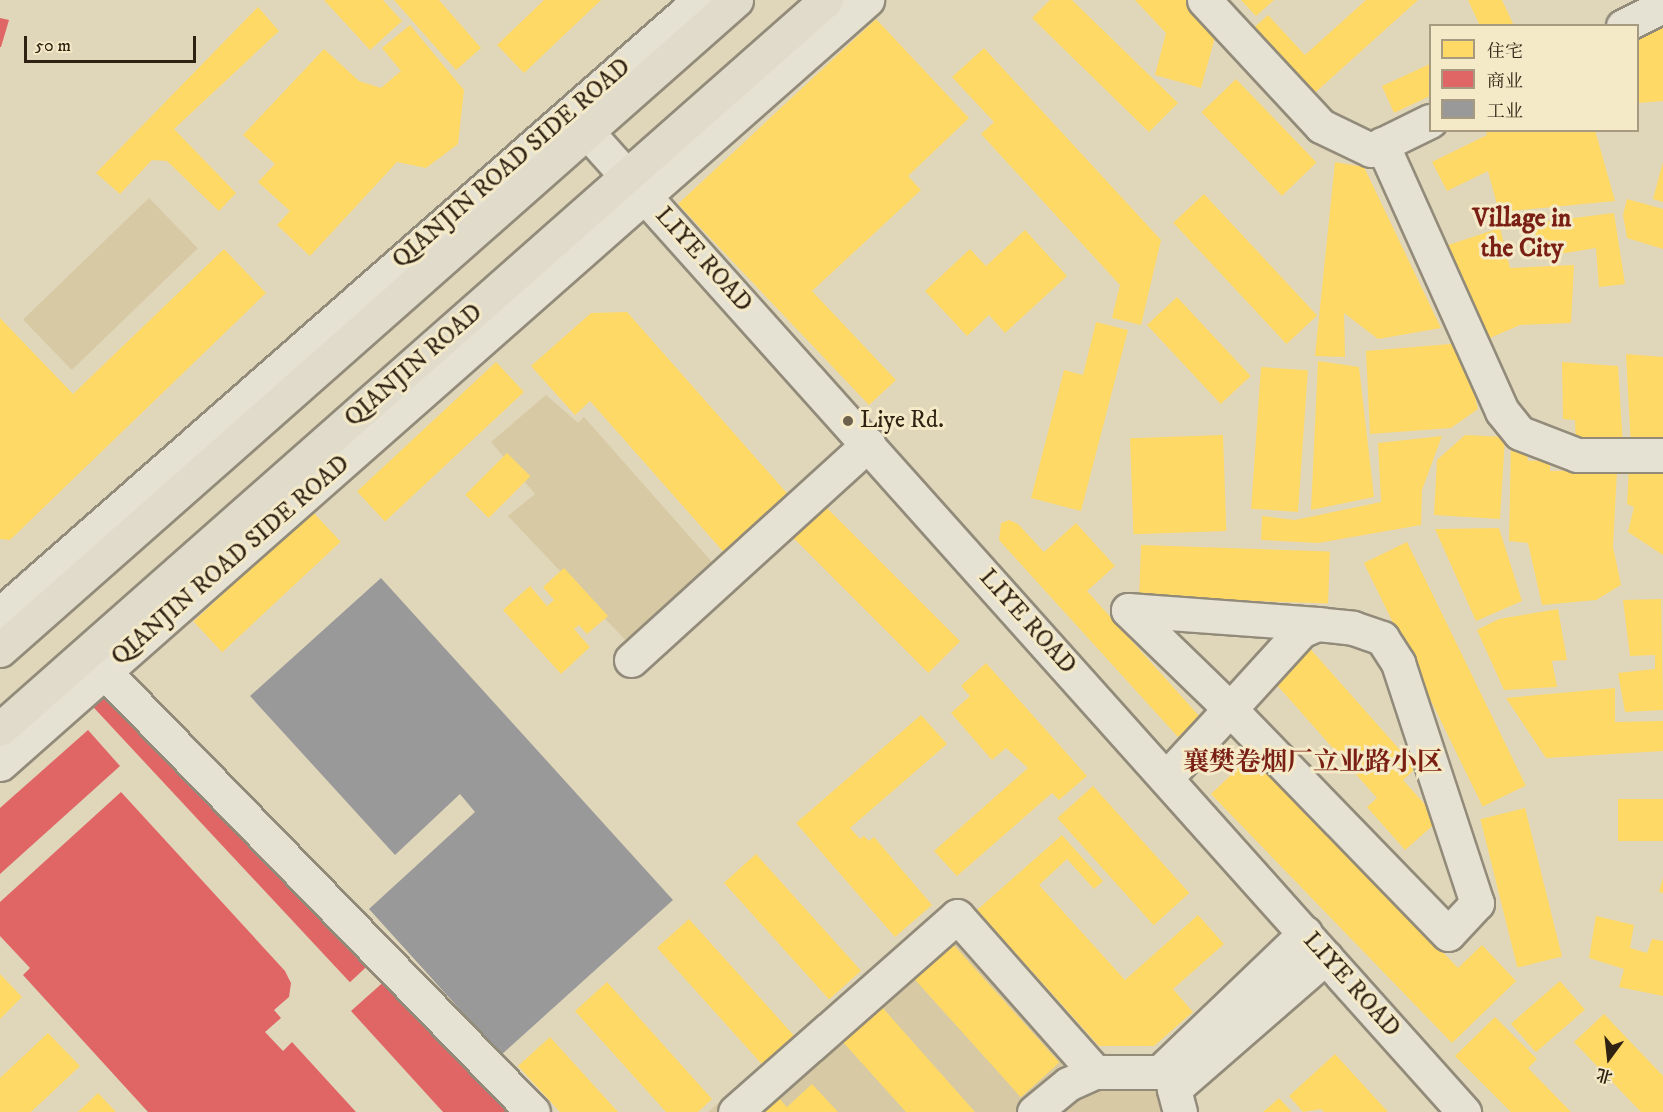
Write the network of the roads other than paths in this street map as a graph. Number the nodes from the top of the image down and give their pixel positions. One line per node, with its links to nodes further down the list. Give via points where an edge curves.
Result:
1 (700, 0): 14 (street, QIANJIN ROAD SIDE ROAD)
2 (736, 0): 9 (main road)
3 (826, 0): 11 (main road, QIANJIN ROAD)
4 (867, 0): 11 (street)
5 (1204, 0): 10 (street, via 1321,126 1371,150)
6 (1663, 6): 7 (street)
7 (1627, 24)
8 (1429, 122): 10 (street)
9 (588, 133): 11 (street, LIYE ROAD); 14 (main road)
10 (1382, 144): 13 (street, via 1502,411 1520,433 1577,455)
11 (638, 187): 12 (street, LIYE ROAD); 18 (main road, QIANJIN ROAD)
12 (868, 444): 17 (street); 22 (street, LIYE ROAD)
13 (1663, 454)
14 (8, 613): 16 (main road)
15 (1317, 624): 19 (street, via 1300,631); 19 (street, via 1128,610); 19 (street, via 1353,628 1382,638 1398,663 1477,903 1448,934)
16 (0, 650)
17 (631, 660)
18 (96, 662): 20 (main road, QIANJIN ROAD); 21 (street, QIANJIN ROAD SIDE ROAD); 26 (street)
19 (1230, 709): 22 (street)
20 (0, 729)
21 (0, 764)
22 (1166, 778): 23 (street, LIYE ROAD)
23 (1305, 933): 24 (street, LIYE ROAD); 25 (street, via 1160,1072)
24 (1326, 957): 29 (street, via 1174,1089); 30 (street, LIYE ROAD)
25 (1095, 1072): 27 (street, via 957,916); 28 (street, via 1068,1084)
26 (533, 1112)
27 (735, 1112)
28 (1034, 1112)
29 (1180, 1112)
30 (1464, 1112)

